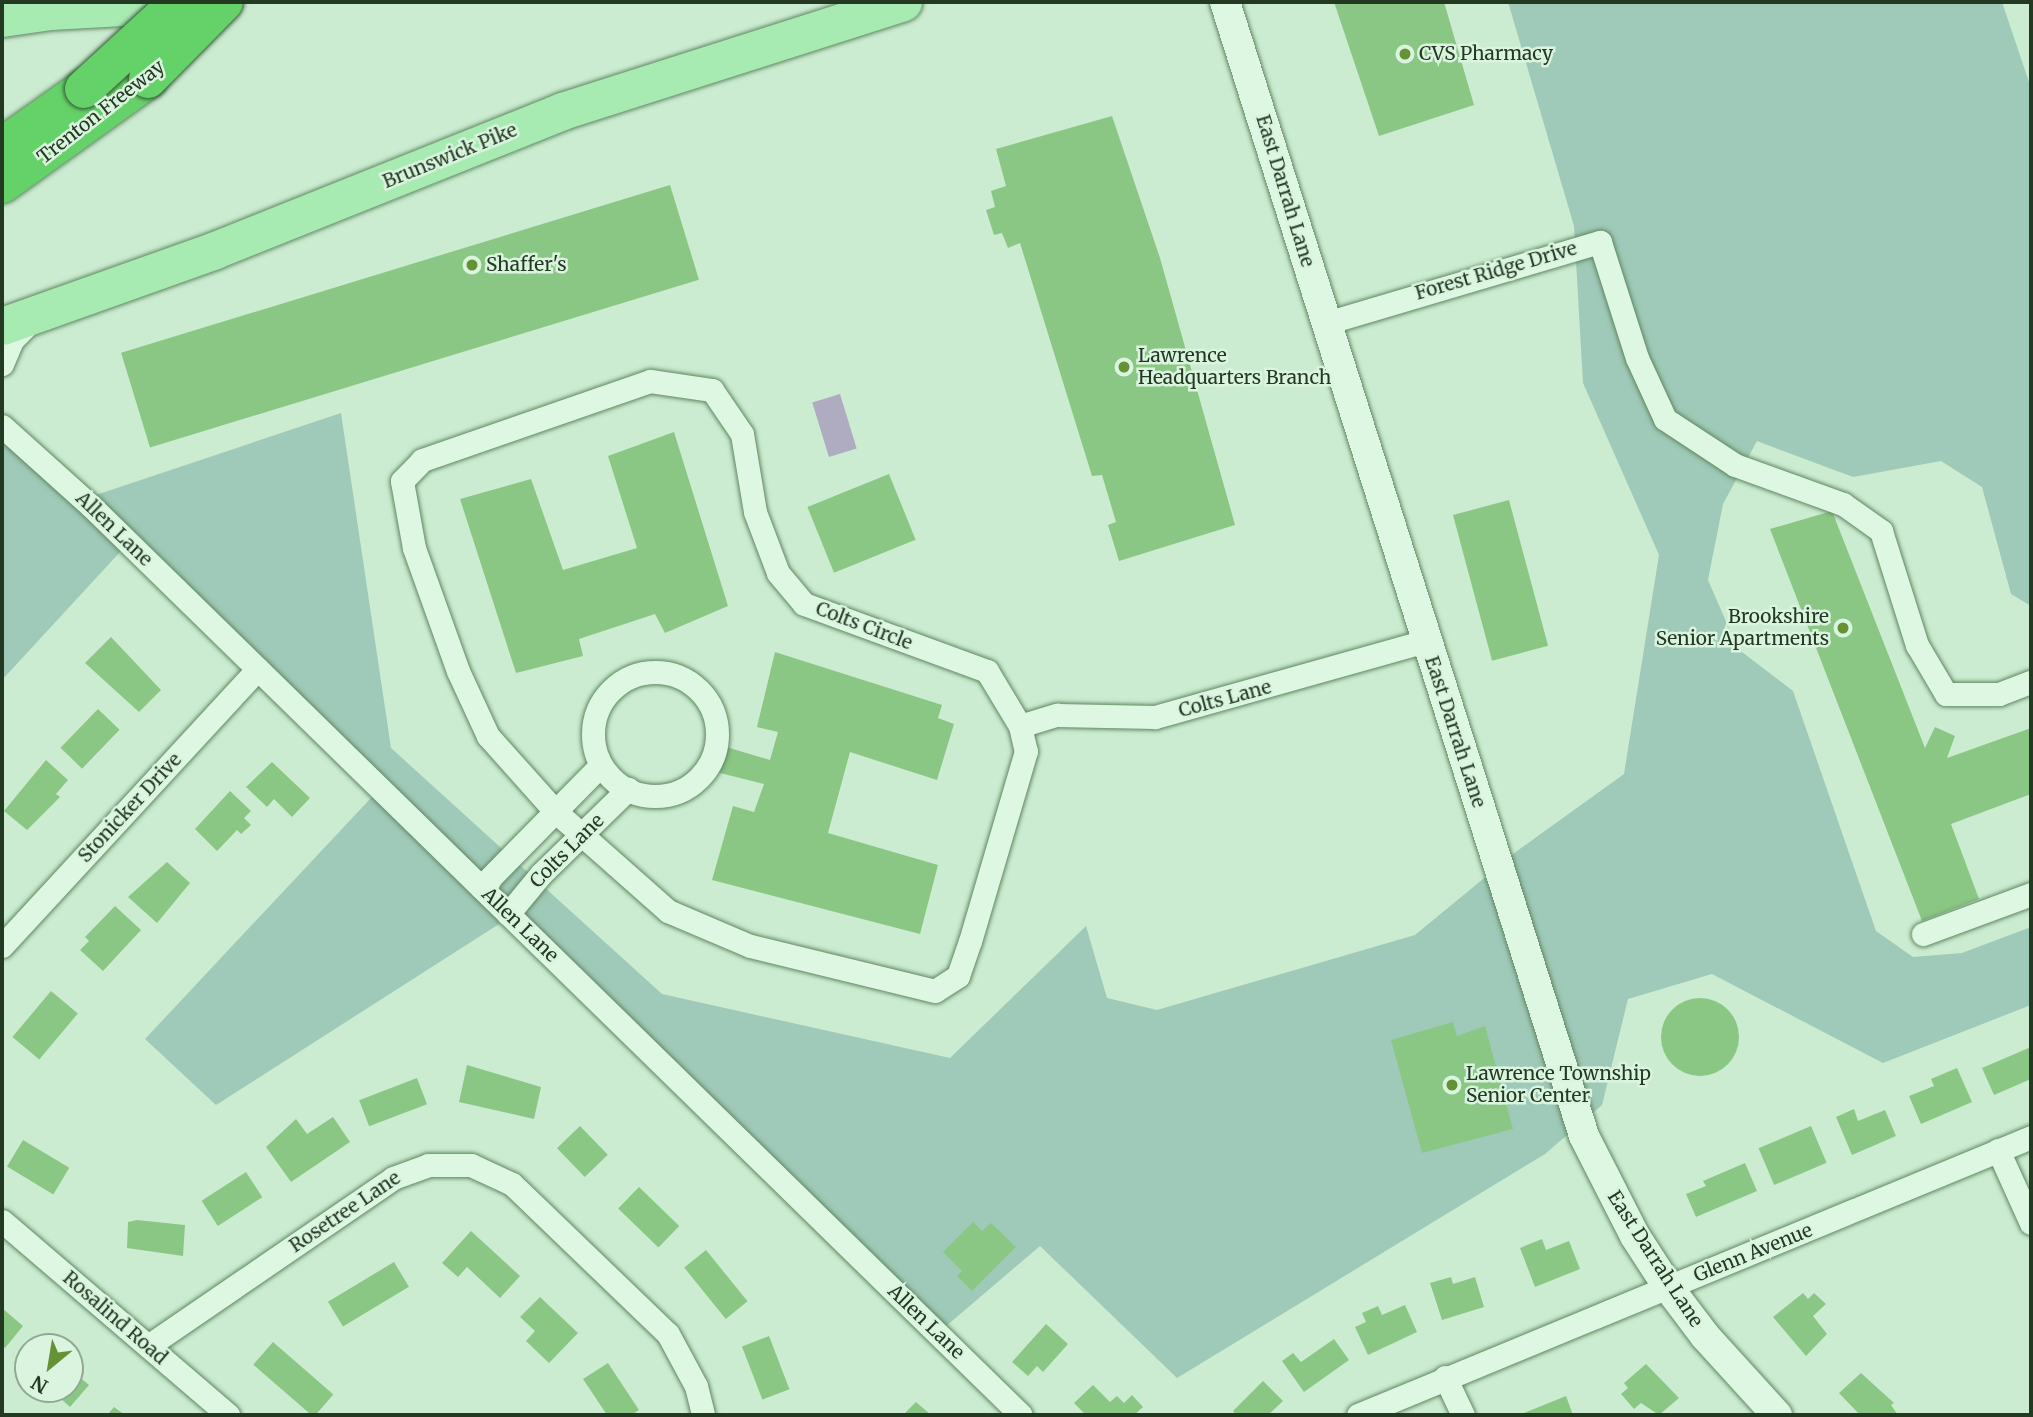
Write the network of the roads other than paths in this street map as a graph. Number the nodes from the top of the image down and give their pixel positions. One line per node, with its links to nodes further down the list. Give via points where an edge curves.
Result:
1 (179, 2): 6 (highway, Trenton Freeway, bridge, via 85,89)
2 (224, 2): 5 (main road, via 50,11); 7 (highway, Trenton Freeway, bridge, via 148,79)
3 (903, 2): 8 (main road, Brunswick Pike, via 562,111 215,250)
4 (1225, 2): 9 (street, East Darrah Lane)
5 (2, 18)
6 (2, 147)
7 (2, 184)
8 (44, 312): 10 (main road, Brunswick Pike); 11 (street, via 12,340)
9 (1326, 323): 14 (street, East Darrah Lane); 16 (street, Forest Ridge Drive, via 1600,242 1637,358 1665,419 1735,465 1843,504 1881,531 1917,645 1945,694 1999,694)
10 (2, 326)
11 (2, 365)
12 (2, 409): 13 (street, Allen Lane)
13 (9, 432): 15 (street, Allen Lane)
14 (1426, 641): 17 (street, Colts Lane, via 1155,717 1058,715); 31 (street, East Darrah Lane, via 1584,1136 1617,1204)
15 (258, 669): 22 (street, Allen Lane); 26 (street, Stonicker Drive)
16 (2031, 682)
17 (1020, 726): 20 (street, Colts Circle, via 987,671 804,604 778,573 755,512 742,435 712,390 650,381 422,460 402,481 414,548 458,671 483,725); 21 (street, Colts Circle, via 1026,751 970,941 958,976 935,991 750,946 668,911)
18 (601, 765): 19 (street); 19 (street, via 594,745 594,724 600,704 614,687 632,676 652,672 674,674 693,684 715,716 714,756 704,773 671,795 651,797); 20 (street, Colts Lane)
19 (628, 789): 21 (street, Colts Lane)
20 (555, 811): 21 (street, Colts Circle); 22 (street, Colts Lane)
21 (583, 837): 24 (street, Colts Lane, via 541,874)
22 (481, 887): 24 (street, Allen Lane)
23 (2031, 894): 25 (street)
24 (508, 914): 36 (street, Allen Lane)
25 (1923, 934)
26 (2, 946)
27 (2031, 1137): 28 (street, Glenn Avenue)
28 (1998, 1150): 30 (street); 31 (street, Glenn Avenue)
29 (2, 1221): 32 (street, Rosalind Road)
30 (2031, 1223)
31 (1668, 1287): 33 (street, Glenn Avenue); 39 (street, East Darrah Lane, via 1734,1371)
32 (148, 1346): 34 (street, Rosalind Road); 35 (street, Rosetree Lane, via 393,1178 428,1165 461,1164 494,1172 512,1184 649,1313 683,1356)
33 (1445, 1377): 37 (street, Glenn Avenue); 38 (street)
34 (228, 1415)
35 (703, 1415)
36 (1021, 1415)
37 (1358, 1415)
38 (1463, 1415)
39 (1777, 1415)

